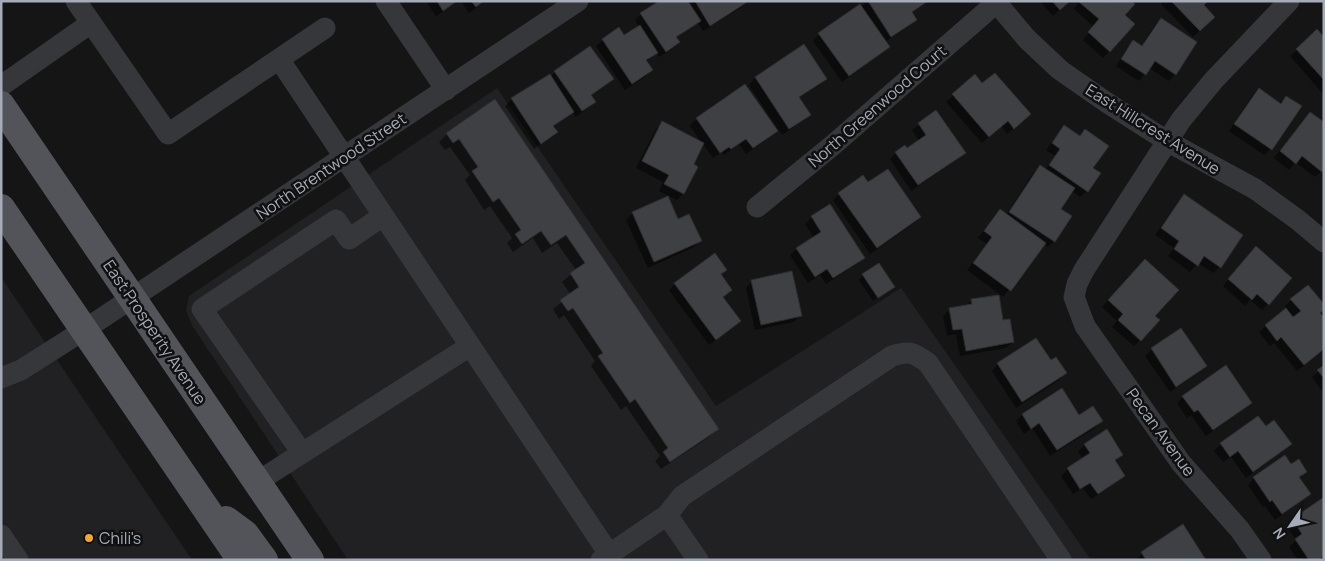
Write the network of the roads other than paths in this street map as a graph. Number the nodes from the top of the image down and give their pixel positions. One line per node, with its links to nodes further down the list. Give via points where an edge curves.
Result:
1 (76, 1): 6 (street)
2 (386, 1): 10 (street)
3 (578, 1): 10 (street, North Brentwood Street)
4 (1289, 1): 12 (street, via 1213,81)
5 (995, 2): 12 (street, East Hillcrest Avenue, via 1060,70); 14 (street, North Greenwood Court, via 834,145)
6 (91, 23): 8 (street, via 168,134); 9 (street)
7 (325, 28): 8 (street)
8 (280, 59): 13 (street)
9 (1, 86)
10 (446, 90): 13 (street, North Brentwood Street)
11 (1, 104): 18 (main road, East Prosperity Avenue)
12 (1167, 141): 17 (street, East Hillcrest Avenue, via 1255,189); 34 (street, Pecan Avenue, via 1084,270 1074,297 1085,326 1181,463 1240,530)
13 (344, 157): 16 (street); 18 (street, North Brentwood Street)
14 (757, 207)
15 (1, 208): 19 (main road)
16 (383, 216): 20 (street); 22 (street, via 349,239 336,220 202,308)
17 (1324, 242)
18 (132, 298): 19 (street, North Brentwood Street); 23 (main road, East Prosperity Avenue)
19 (84, 330): 21 (street, North Brentwood Street, via 22,370); 24 (main road)
20 (470, 346): 22 (street); 27 (street)
21 (1, 378)
22 (302, 453): 23 (street)
23 (257, 482): 31 (main road, East Prosperity Avenue)
24 (206, 508): 29 (main road); 30 (main road, via 245,534)
25 (667, 514): 27 (street); 32 (street); 33 (street, via 682,496 892,356 902,352 913,353 928,363)
26 (1, 534): 28 (street)
27 (605, 557)
28 (18, 560)
29 (241, 560)
30 (264, 560)
31 (310, 560)
32 (698, 560)
33 (1061, 560)
34 (1261, 560)

